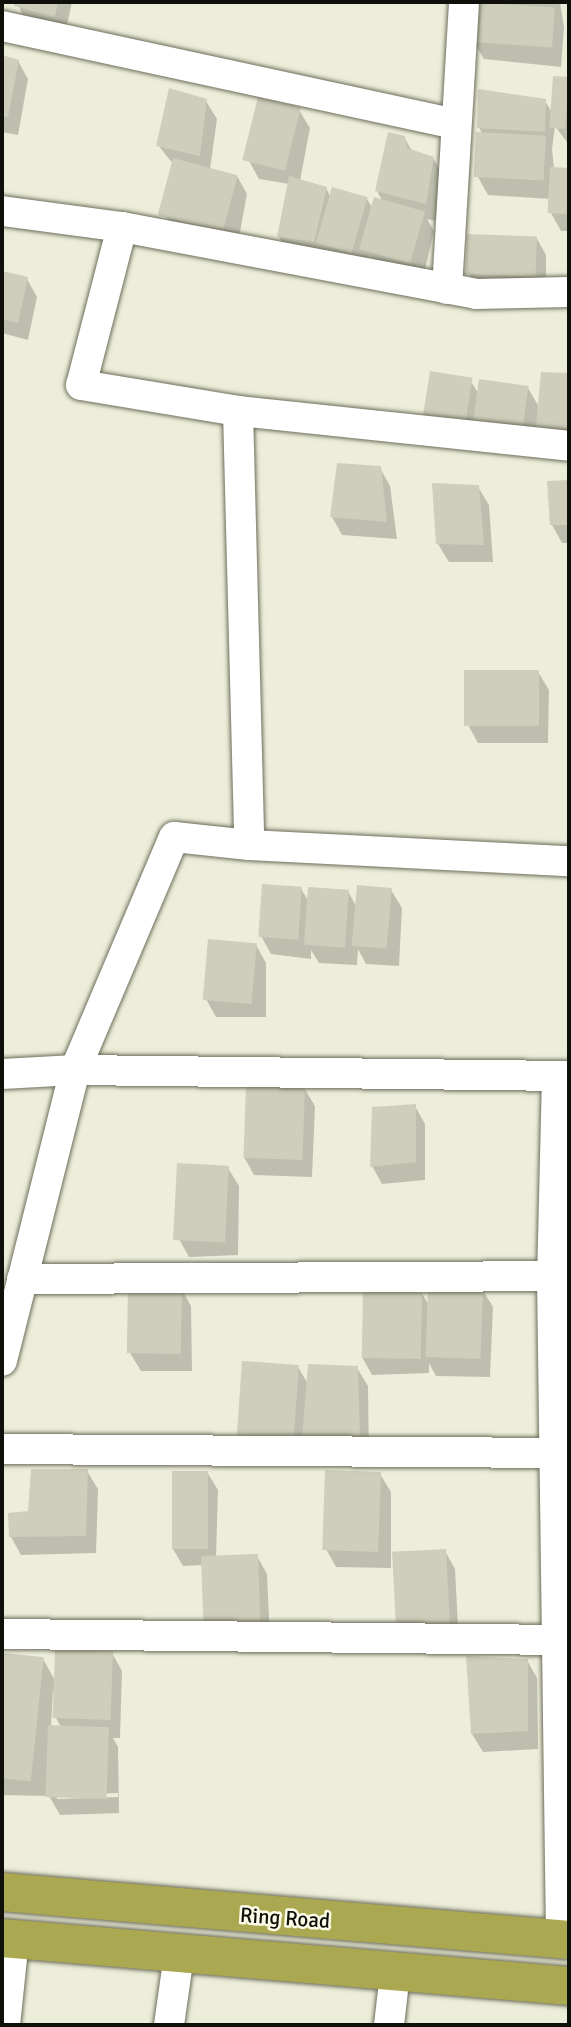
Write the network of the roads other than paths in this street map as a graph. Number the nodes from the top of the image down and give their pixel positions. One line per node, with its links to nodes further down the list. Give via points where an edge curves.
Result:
1 (464, 2): 3 (street)
2 (2, 26): 3 (street)
3 (455, 124): 6 (street)
4 (2, 211): 5 (street)
5 (122, 227): 6 (street); 8 (street, via 81,385)
6 (447, 289): 7 (street, via 476,294)
7 (569, 292)
8 (238, 411): 9 (street); 10 (street)
9 (569, 446)
10 (248, 845): 11 (street); 12 (street, via 174,837)
11 (569, 861)
12 (75, 1070): 13 (street); 14 (street); 16 (street)
13 (2, 1074)
14 (563, 1076): 15 (street)
15 (561, 1276): 16 (street); 19 (street)
16 (22, 1279): 17 (street)
17 (2, 1361)
18 (2, 1450): 19 (street)
19 (555, 1453): 21 (street)
20 (2, 1634): 21 (street)
21 (563, 1640): 22 (street)
22 (564, 1790): 25 (street)
23 (2, 1892): 25 (highway, Ring Road)
24 (8, 1939): 26 (highway); 29 (street)
25 (565, 1939)
26 (178, 1955): 27 (highway); 30 (street)
27 (395, 1973): 28 (highway); 31 (street)
28 (569, 1986)
29 (5, 2025)
30 (169, 2025)
31 (388, 2025)

